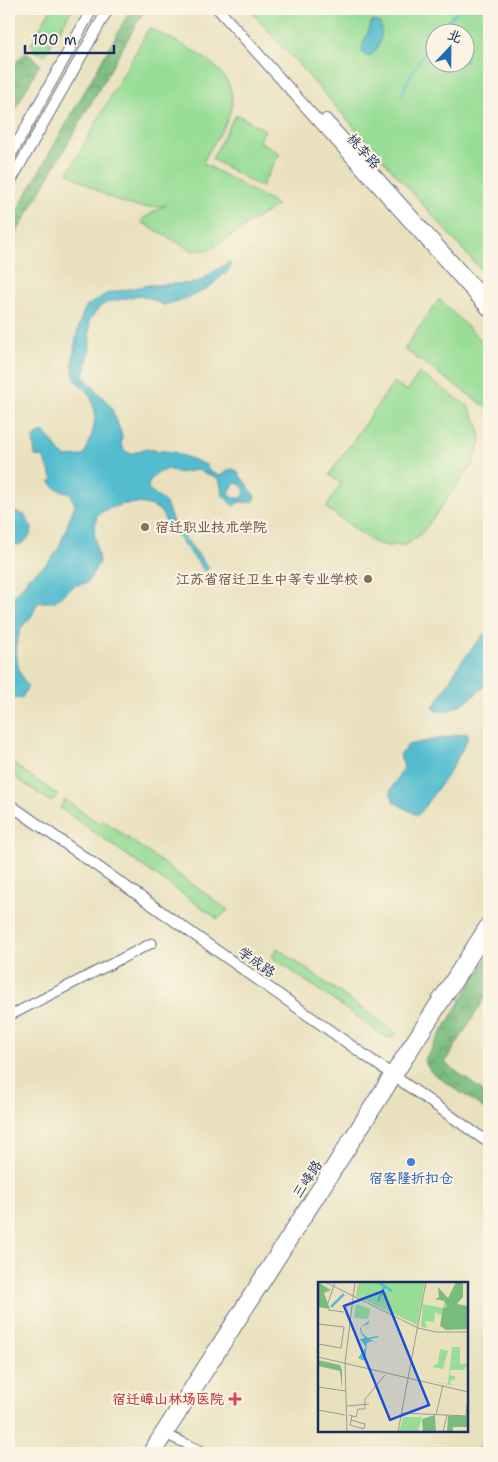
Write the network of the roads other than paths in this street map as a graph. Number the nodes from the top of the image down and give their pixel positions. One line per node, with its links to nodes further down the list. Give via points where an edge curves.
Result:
1 (92, 9): 5 (main road)
2 (108, 9): 6 (main road)
3 (218, 9): 8 (main road, 桃李路)
4 (227, 9): 7 (main road, 桃李路)
5 (9, 158)
6 (9, 184)
7 (489, 301)
8 (489, 312)
9 (9, 804): 15 (main road, 学成路)
10 (9, 812): 15 (main road, 学成路)
11 (489, 919): 15 (main road, 三峰路)
12 (489, 932): 15 (main road, 三峰路)
13 (152, 942): 14 (street)
14 (9, 1016)
15 (392, 1078): 16 (main road, 学成路); 17 (main road, 学成路); 18 (main road, 三峰路); 19 (main road, 三峰路)
16 (489, 1143)
17 (489, 1151)
18 (167, 1435): 20 (main road, 三峰路); 21 (street)
19 (147, 1453)
20 (156, 1453)
21 (206, 1453)

